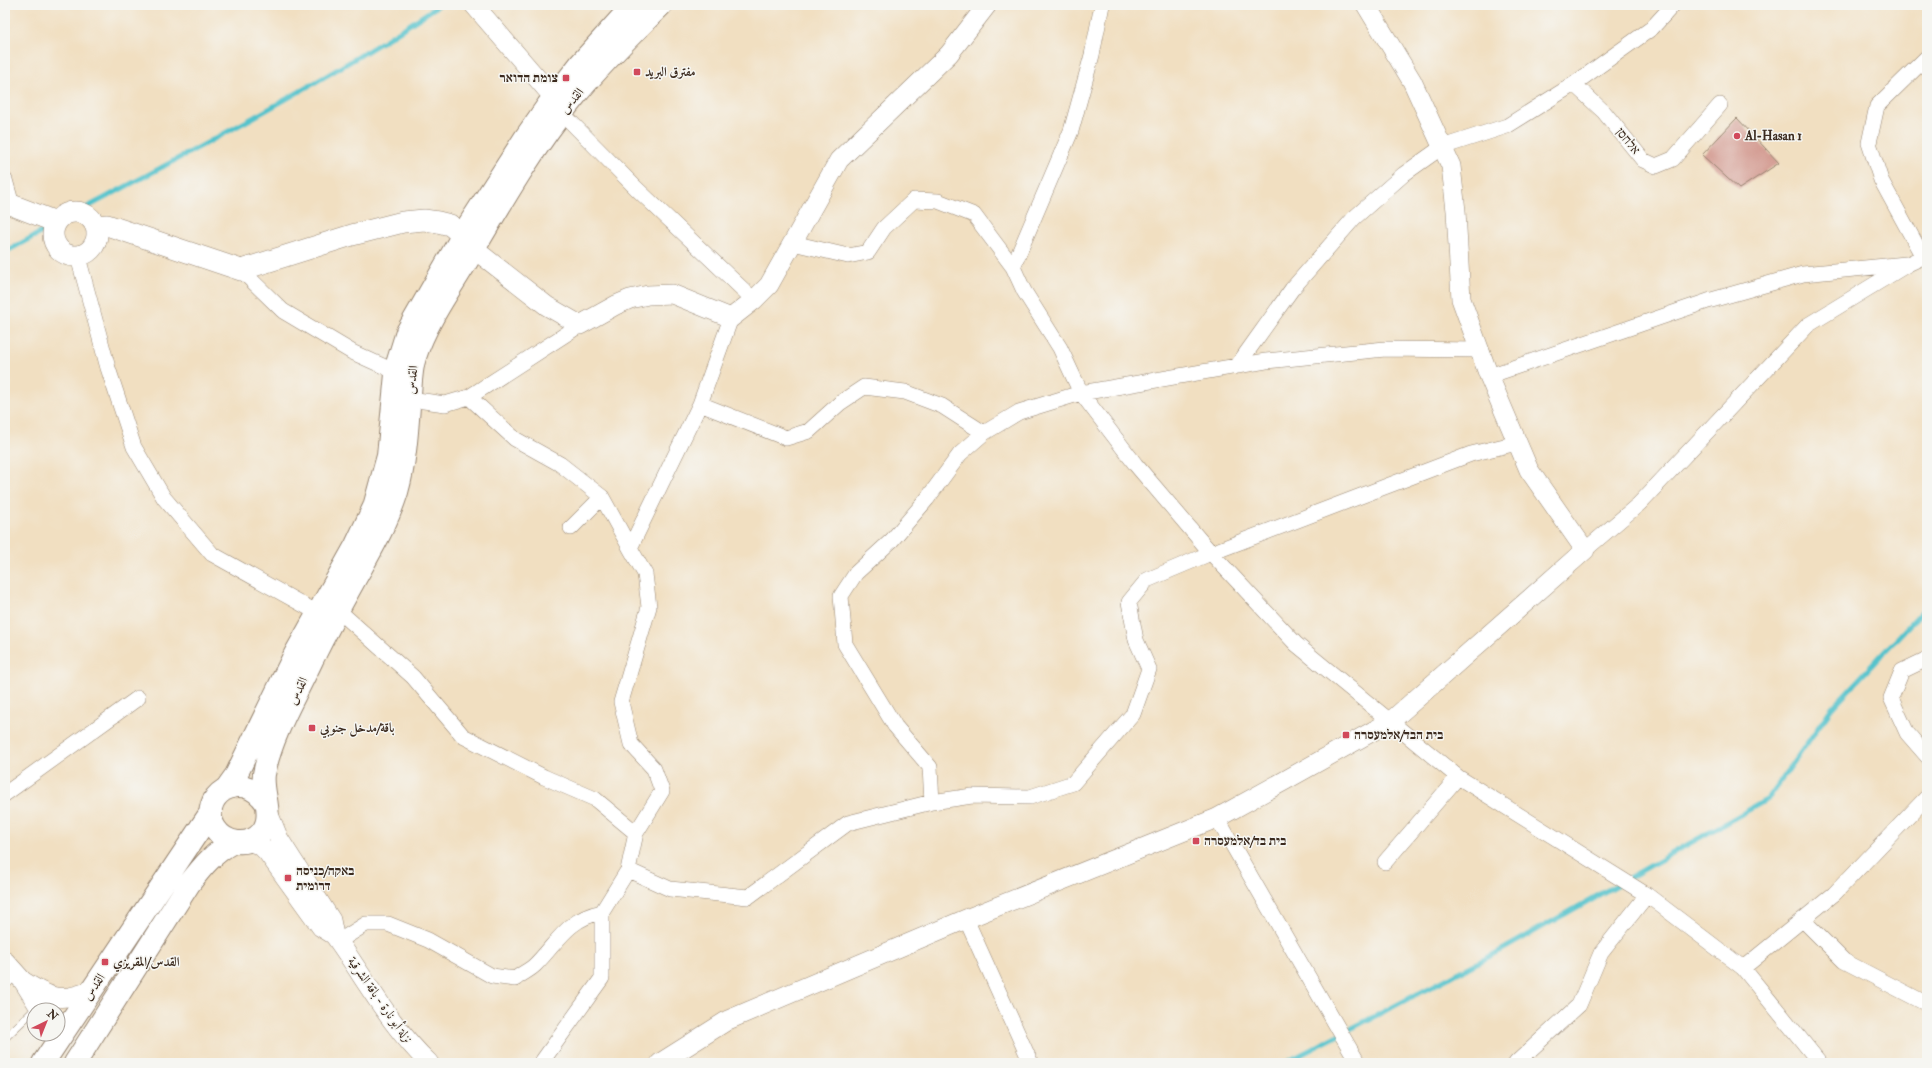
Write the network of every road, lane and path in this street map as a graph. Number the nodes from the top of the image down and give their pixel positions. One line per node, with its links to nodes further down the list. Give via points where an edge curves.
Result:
1 (474, 5): 11 (street)
2 (633, 5): 11 (main road, القدس, via 585,58)
3 (661, 5): 11 (main road, القدس)
4 (988, 5): 18 (street, via 949,54 839,160)
5 (1102, 5): 22 (street, via 1092,55 1071,131)
6 (1366, 5): 12 (street, via 1412,81)
7 (1673, 5): 9 (street, via 1652,28)
8 (1927, 57): 19 (street, via 1878,106 1869,143 1881,180)
9 (1574, 84): 10 (street, אלחסן, via 1604,112 1643,160 1656,166 1673,159); 12 (street, via 1507,126)
10 (1720, 105)
11 (560, 107): 17 (main road, القدس, via 525,138); 24 (street, via 636,188)
12 (1442, 147): 27 (street, via 1451,166 1461,299); 28 (street, via 1404,174 1354,218 1292,289)
13 (5, 180): 14 (street)
14 (9, 205): 15 (main road)
15 (56, 222): 16 (main road, via 68,213 75,212 89,217); 20 (main road, via 53,236 59,249)
16 (96, 226): 20 (main road, via 96,244); 23 (main road, via 107,225)
17 (468, 242): 23 (main road, via 450,225 424,220 403,222 352,235); 26 (street, via 547,306); 29 (main road, القدس, via 407,332); 33 (main road, القدس, via 422,340 412,371)
18 (793, 243): 22 (street, via 848,256 868,252 884,228 914,200 938,201 974,214); 24 (street, via 769,285)
19 (1925, 256): 21 (street)
20 (78, 257): 42 (street, via 108,368 134,447 164,498 212,554)
21 (1908, 264): 30 (street, via 1803,274 1708,300); 40 (street, via 1808,325 1639,504)
22 (1013, 267): 31 (street, via 1024,291 1060,348)
23 (241, 270): 29 (street, via 283,311 352,352)
24 (754, 300): 25 (street)
25 (732, 318): 26 (street, via 672,294 630,299); 34 (street)
26 (580, 325): 32 (street)
27 (1479, 350): 28 (street, via 1385,349); 30 (street)
28 (1237, 366): 31 (street)
29 (396, 372): 42 (main road, القدس, via 388,456 374,507)
30 (1489, 376): 36 (street)
31 (1080, 393): 35 (street, via 1019,412); 41 (street, via 1136,465)
32 (469, 397): 33 (street, via 446,404); 37 (street, via 515,439 560,464)
33 (410, 399): 42 (main road, القدس, via 403,465 390,512 381,533)
34 (700, 404): 35 (street, via 786,438 809,431 840,403 864,387 905,392 942,406); 39 (street)
35 (984, 433): 51 (street, via 960,454 902,529 856,573 841,596 846,644 895,726 930,767)
36 (1517, 444): 40 (street, via 1529,470); 41 (street, via 1471,454)
37 (602, 497): 38 (street); 39 (street)
38 (571, 528)
39 (630, 548): 55 (street, via 645,574 649,607 621,702 631,744 654,769 662,791)
40 (1585, 550): 45 (street)
41 (1211, 553): 45 (street, via 1296,644); 51 (street, via 1147,580 1128,602 1136,640 1149,669 1133,714 1073,783 1030,797 972,796)
42 (328, 612): 48 (main road, القدس, via 295,654 236,775); 52 (main road, القدس, via 293,701 272,746 263,780); 55 (street, via 413,677 464,736 544,777 595,799)
43 (1927, 659): 46 (street, via 1902,671 1891,698 1907,733)
44 (138, 698): 49 (street)
45 (1391, 720): 47 (street); 54 (street)
46 (1927, 756)
47 (1458, 777): 57 (street); 59 (street)
48 (226, 789): 52 (main road, via 245,786 260,795); 53 (main road, via 216,798)
49 (5, 794)
50 (1927, 797): 62 (street, via 1834,894)
51 (932, 802): 58 (street, via 848,823 748,897 670,889)
52 (267, 808): 56 (main road, via 267,822 263,831 256,838); 63 (street, نزلة أبو نارة - باقة الشرقية, via 279,839 331,920)
53 (211, 812): 56 (main road, via 213,824 223,837); 66 (main road, القدس)
54 (1217, 818): 61 (street); 78 (street)
55 (636, 833): 58 (street)
56 (241, 841): 63 (street, نزلة أبو نارة - باقة الشرقية, via 261,846 268,852 321,927); 73 (main road, القدس, via 224,847 189,884)
57 (1385, 862)
58 (628, 870): 60 (street)
59 (1647, 895): 64 (street); 79 (street, via 1601,953 1579,1005)
60 (602, 912): 63 (street, via 587,915 563,933 535,966 515,979 492,976 428,940 388,924 366,924); 75 (street, via 602,978)
61 (966, 919): 76 (street, via 728,1020); 77 (street)
62 (1803, 920): 64 (street); 69 (street, via 1844,961)
63 (337, 938): 74 (street, نزلة أبو نارة - باقة الشرقية, via 386,1012 417,1052)
64 (1743, 968): 80 (street)
65 (12, 974): 67 (street)
66 (92, 990): 68 (street); 72 (main road, القدس)
67 (36, 1002)
68 (58, 1002)
69 (1927, 1004)
70 (26, 1019): 71 (lane)
71 (5, 1038)
72 (49, 1048)
73 (75, 1063)
74 (429, 1063)
75 (541, 1063)
76 (660, 1063)
77 (1031, 1063)
78 (1358, 1063)
79 (1516, 1063)
80 (1820, 1063)

